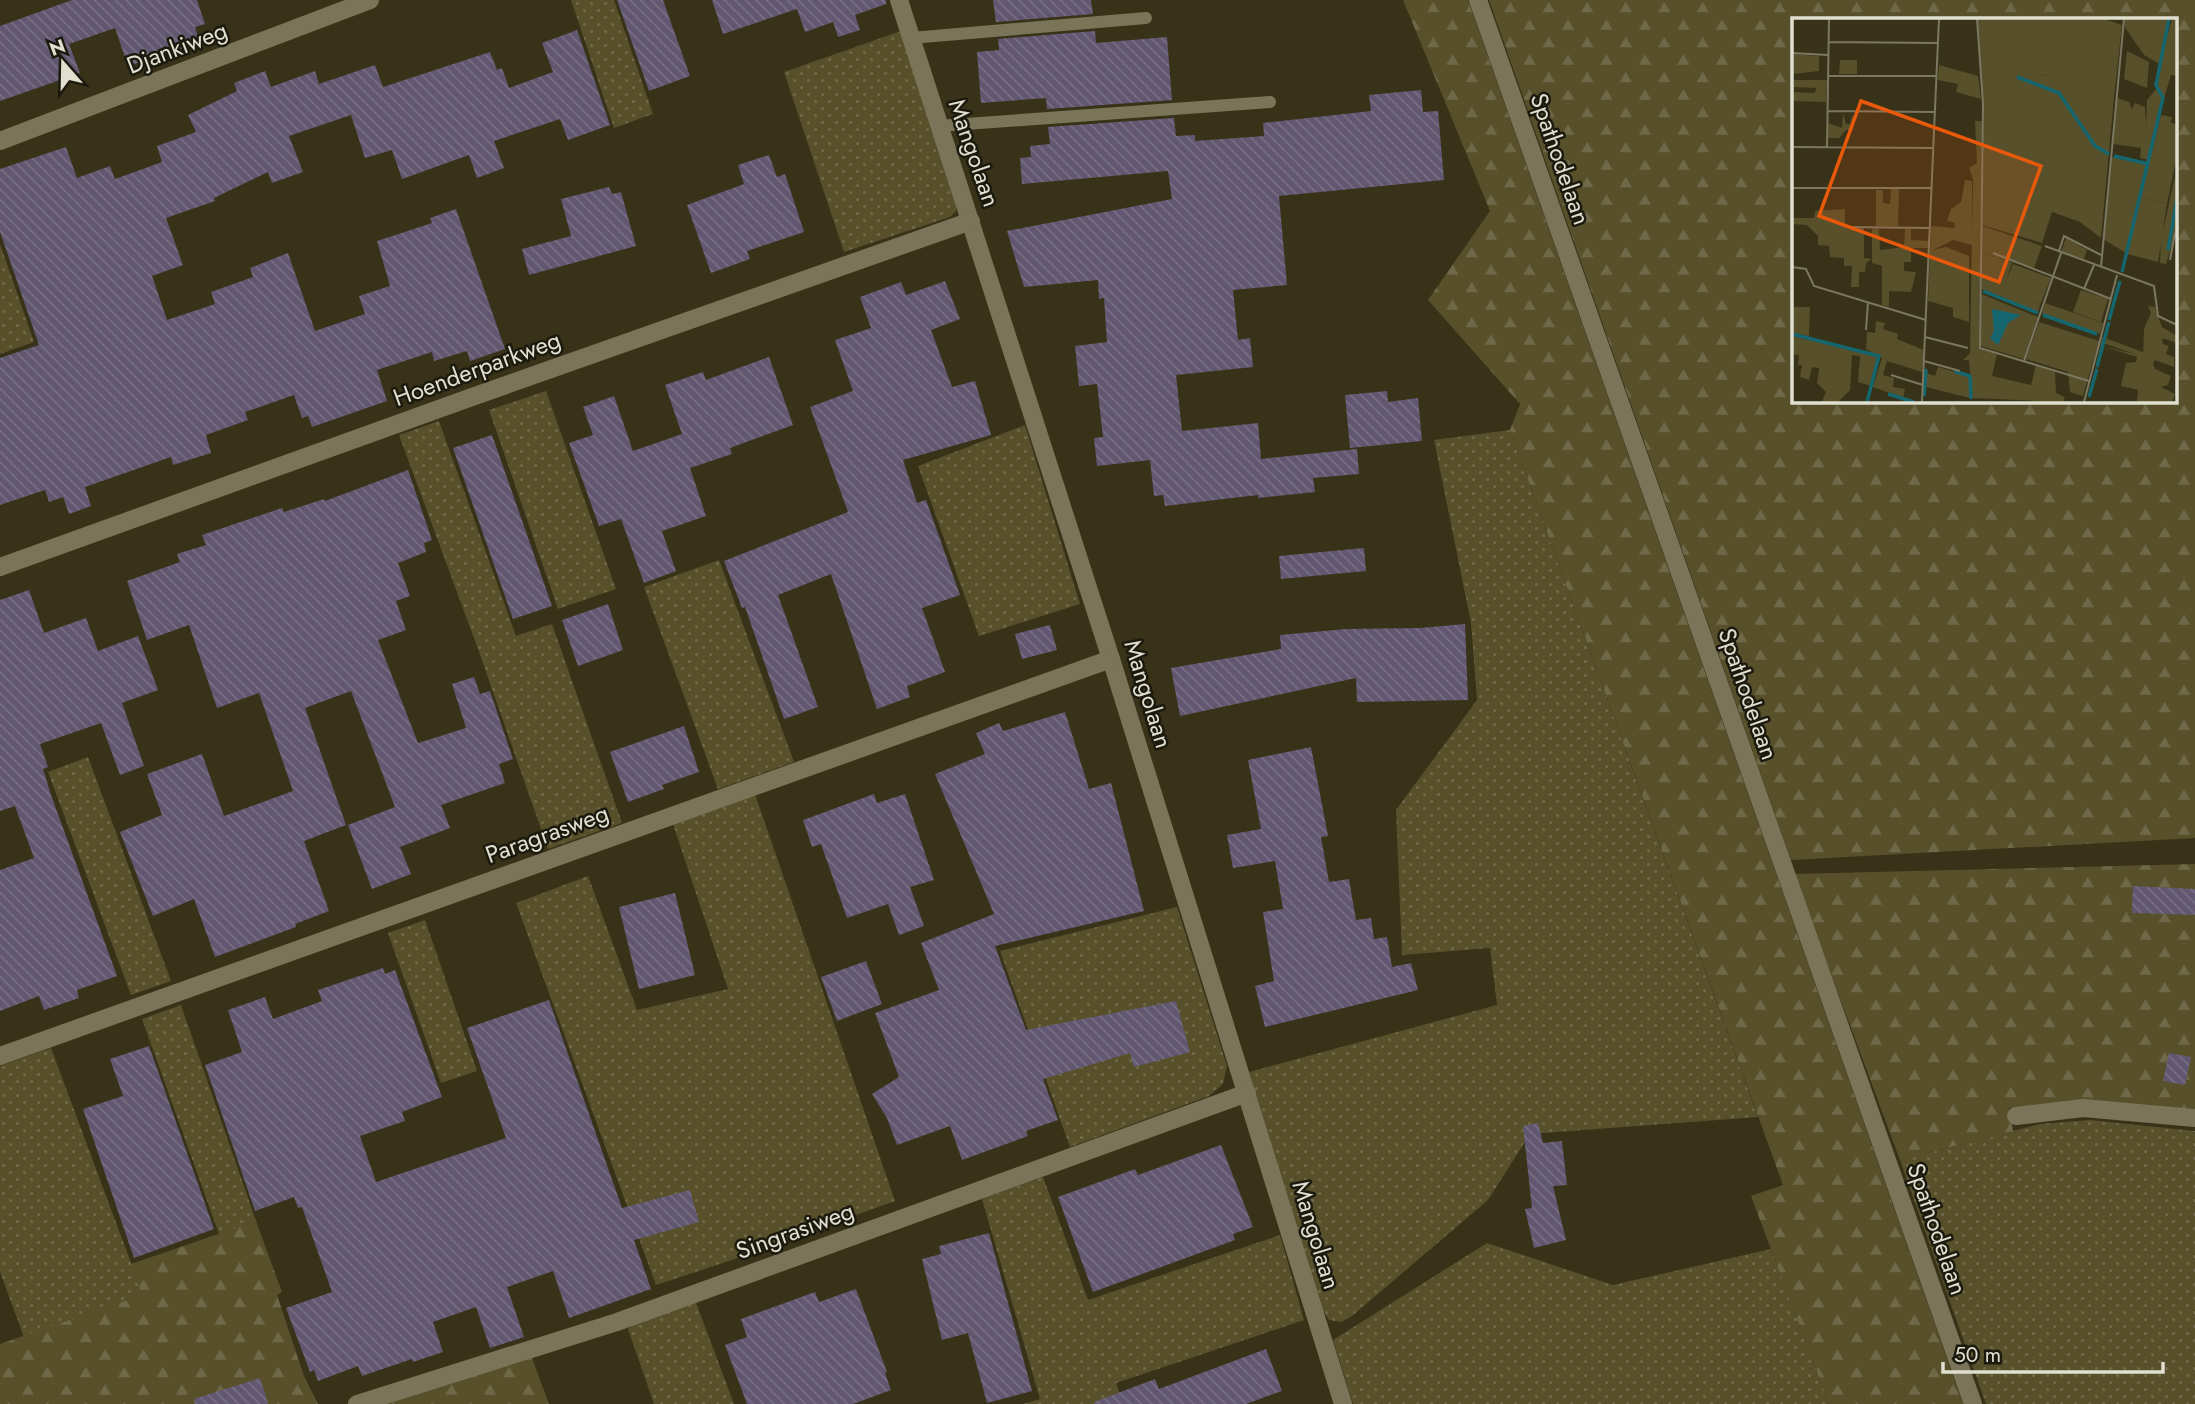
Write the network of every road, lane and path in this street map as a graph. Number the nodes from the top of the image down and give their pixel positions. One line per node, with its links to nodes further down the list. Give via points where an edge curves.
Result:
1 (370, 0): 8 (street, Djankiweg)
2 (899, 0): 5 (street, Mangolaan)
3 (1478, 0): 18 (street, Spathodelaan)
4 (1146, 18): 5 (lane)
5 (911, 38): 7 (street, Mangolaan)
6 (1270, 102): 7 (lane)
7 (938, 126): 9 (street, Mangolaan)
8 (0, 141)
9 (971, 221): 10 (street, Hoenderparkweg); 11 (street, Mangolaan)
10 (0, 567)
11 (1111, 659): 12 (street, Paragrasweg); 13 (street, Mangolaan)
12 (0, 1056)
13 (1247, 1093): 16 (street, Singrasiweg, via 617,1322); 17 (street, Mangolaan)
14 (2015, 1116): 15 (street, via 2083,1108)
15 (2195, 1118)
16 (357, 1404)
17 (1343, 1404)
18 (1973, 1404)

